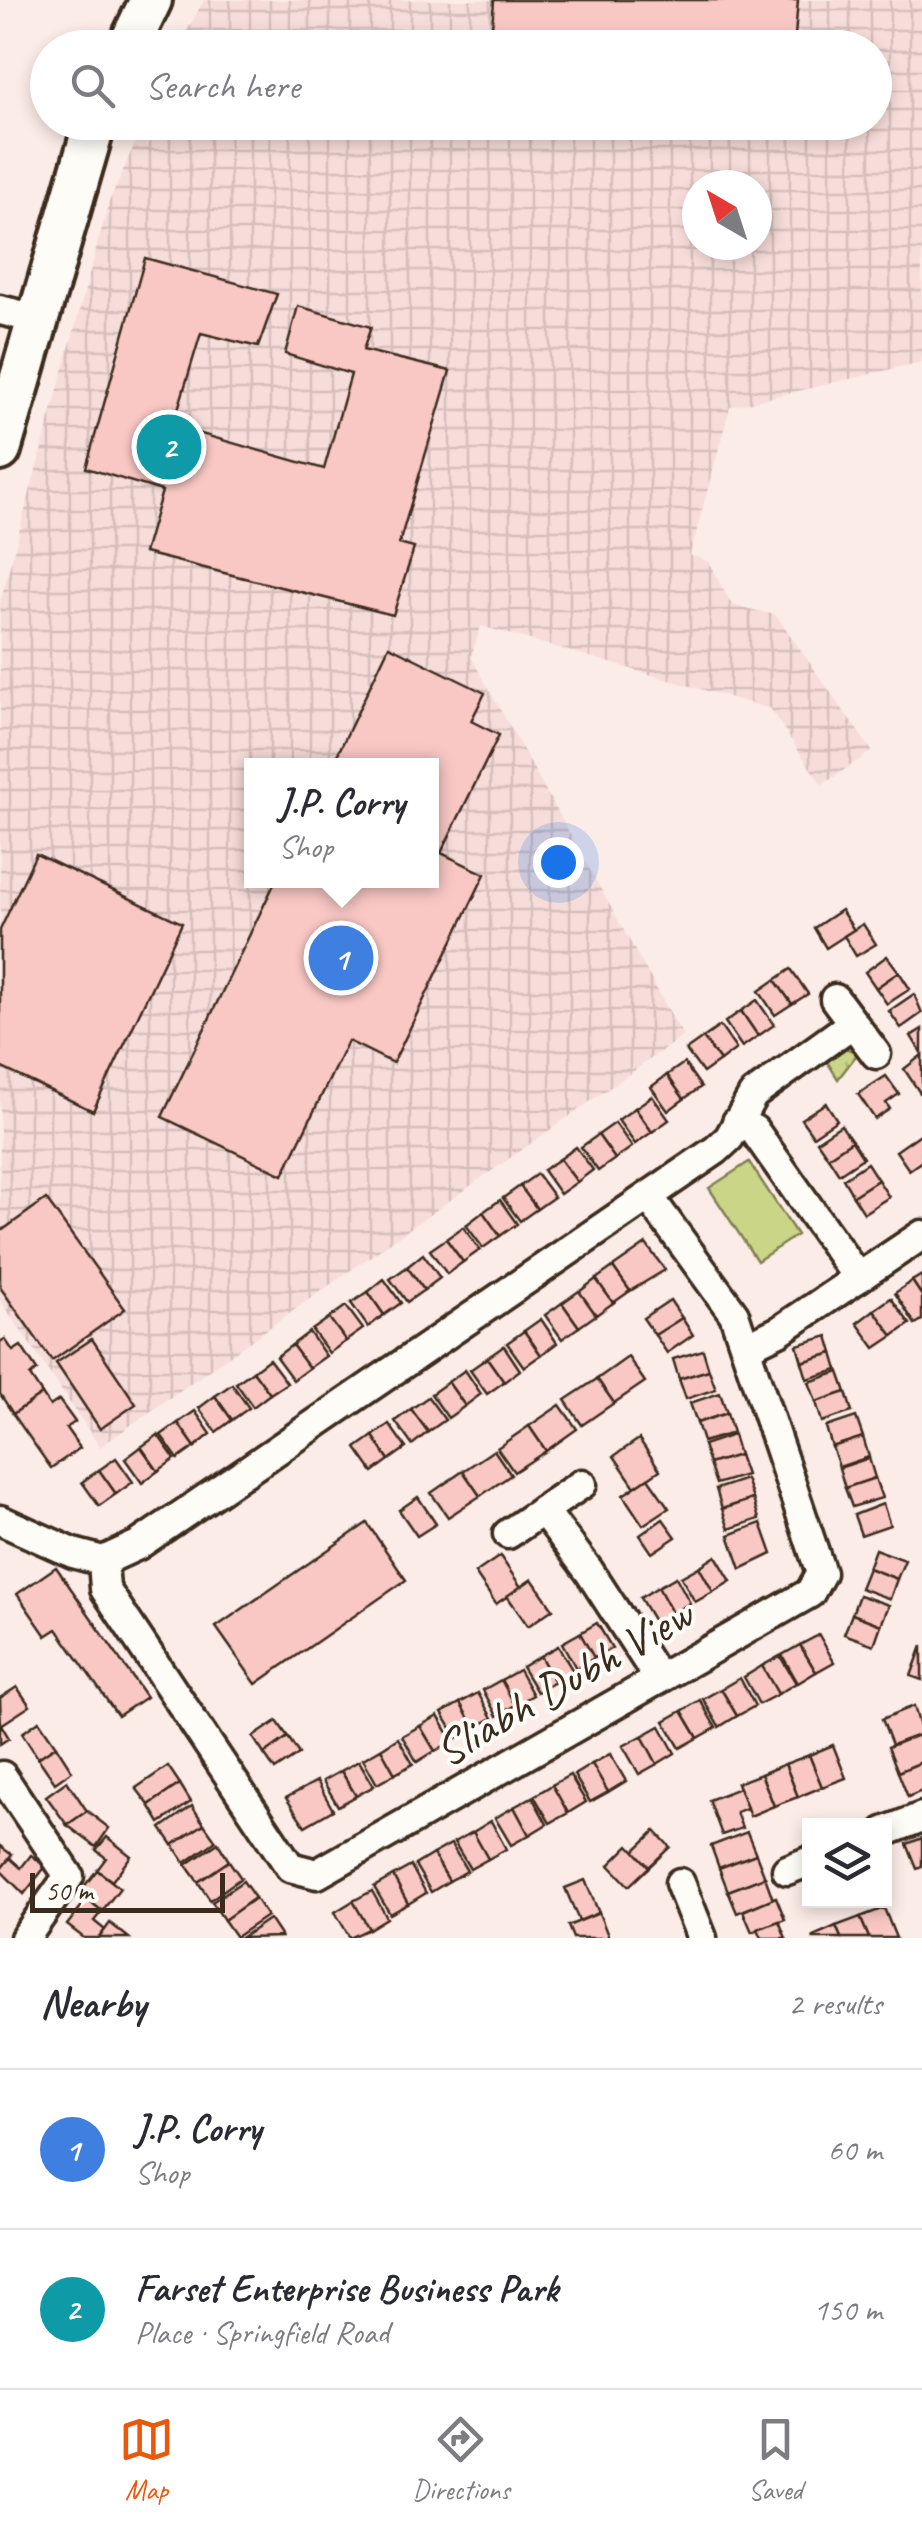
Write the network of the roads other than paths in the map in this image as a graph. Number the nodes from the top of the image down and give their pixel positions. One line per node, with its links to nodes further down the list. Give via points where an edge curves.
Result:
1 (151, 0): 2 (highway)
2 (137, 30)
3 (88, 140): 4 (highway)
4 (18, 314): 5 (highway)
5 (0, 450)
6 (835, 998): 7 (street)
7 (853, 1023): 8 (street); 9 (street, via 752,1095)
8 (876, 1054)
9 (737, 1122): 10 (street, via 729,1138); 12 (street, via 754,1130)
10 (649, 1197): 13 (street, Sliabh Dubh View, via 734,1314); 18 (street, via 138,1545)
11 (922, 1235): 12 (street)
12 (858, 1278): 13 (street)
13 (746, 1347): 19 (street, Sliabh Dubh View, via 821,1573 810,1594)
14 (582, 1484): 15 (street)
15 (543, 1510): 17 (street); 19 (street)
16 (0, 1520): 18 (street)
17 (508, 1534)
18 (103, 1561): 19 (street, Sliabh Dubh View, via 105,1589 290,1867 317,1874)
19 (660, 1679)
20 (2, 1776): 26 (street, via 69,1876)
21 (922, 1817): 22 (street)
22 (892, 1829)
23 (680, 1883): 27 (street)
24 (0, 1933): 25 (street)
25 (6, 1938)
26 (25, 1938)
27 (702, 1938)

